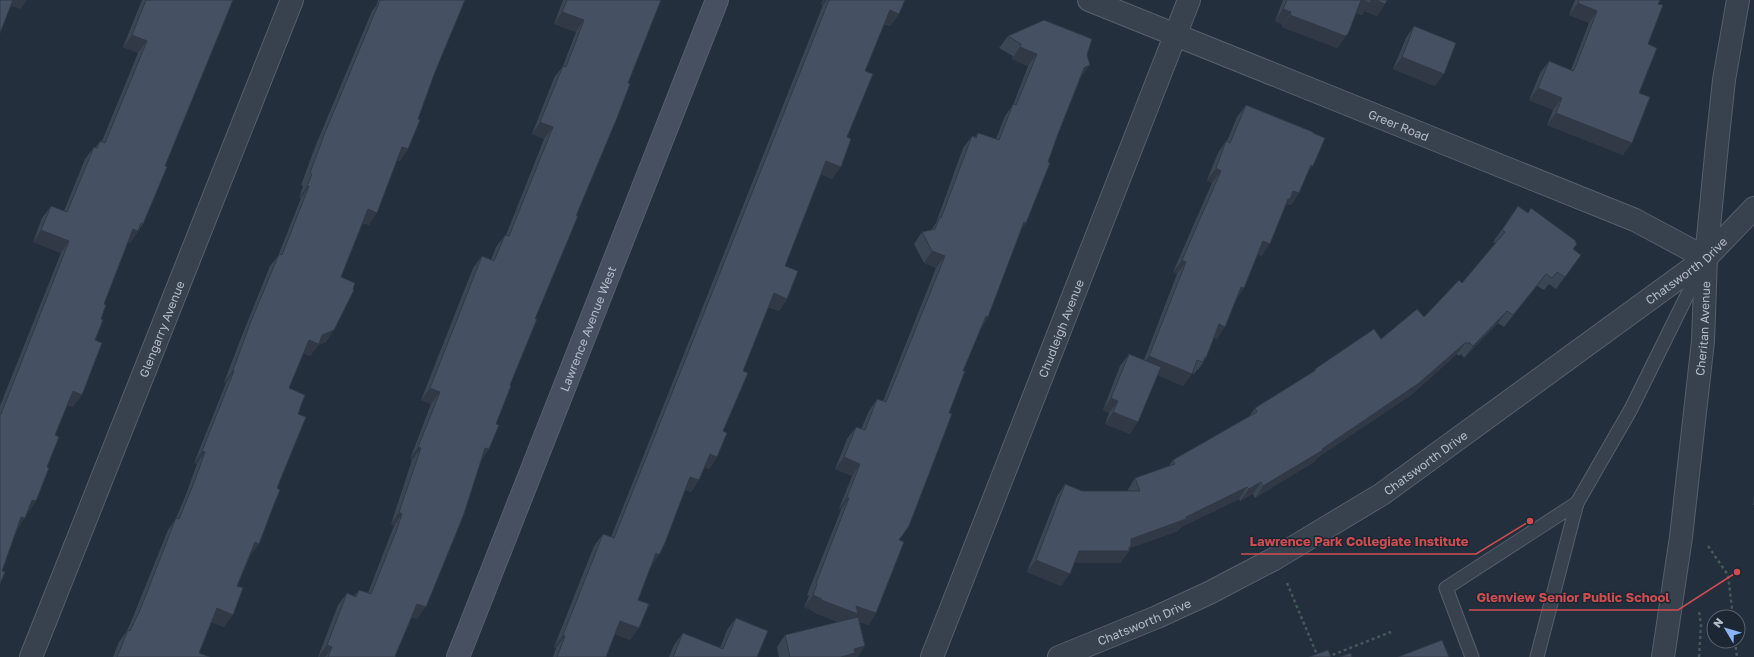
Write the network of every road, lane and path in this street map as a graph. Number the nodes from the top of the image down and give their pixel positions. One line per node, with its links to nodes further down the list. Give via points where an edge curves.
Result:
1 (292, 0): 14 (street, Glengarry Avenue)
2 (717, 0): 15 (main road, Lawrence Avenue West)
3 (1089, 0): 6 (street, Greer Road)
4 (1189, 0): 6 (street, Chudleigh Avenue)
5 (1738, 0): 8 (street, Cheritan Avenue, via 1724,80)
6 (1175, 35): 8 (street, Greer Road, via 1635,220); 16 (street, Chudleigh Avenue)
7 (1754, 208): 8 (street, Chatsworth Drive)
8 (1706, 258): 9 (lane, via 1631,409); 10 (street, Cheritan Avenue, via 1703,341); 17 (street, Chatsworth Drive, via 1382,494 1274,559 1209,593)
9 (1577, 503): 20 (lane, via 1446,588); 21 (lane)
10 (1681, 537): 12 (path, via 1704,541 1728,575); 22 (street, Cheritan Avenue)
11 (1285, 579): 18 (path)
12 (1732, 609)
13 (1391, 632): 19 (path)
14 (31, 657)
15 (458, 657)
16 (932, 657)
17 (1059, 657)
18 (1318, 657)
19 (1327, 657)
20 (1472, 657)
21 (1537, 657)
22 (1663, 657)

